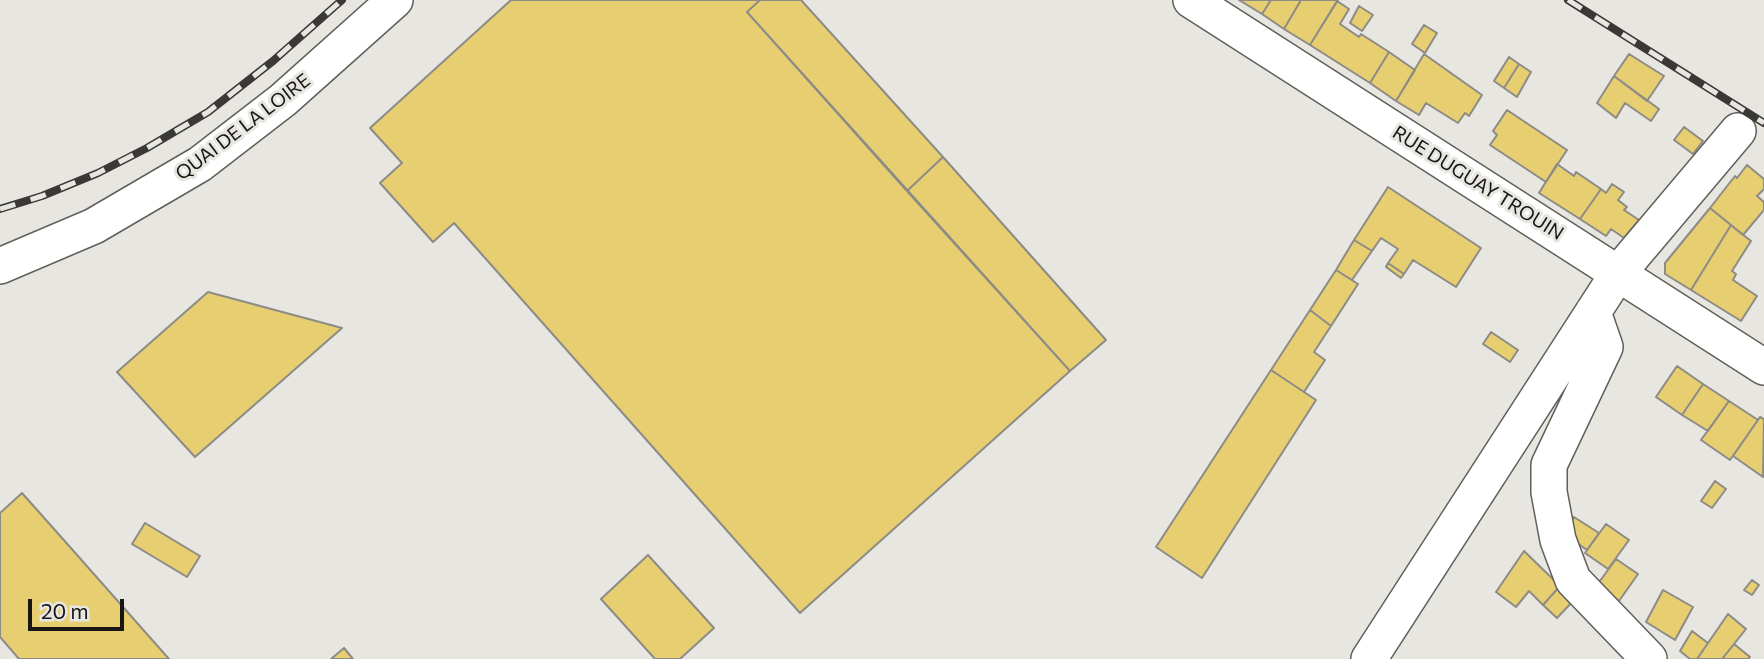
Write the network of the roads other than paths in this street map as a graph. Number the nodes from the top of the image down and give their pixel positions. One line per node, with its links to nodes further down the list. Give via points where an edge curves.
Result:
1 (395, 0): 4 (street, QUAI DE LA LOIRE, via 283,100 200,164 94,226)
2 (1191, 0): 5 (street, RUE DUGUAY TROUIN)
3 (1738, 131): 5 (street)
4 (0, 266)
5 (1619, 272): 6 (street); 7 (street, RUE DUGUAY TROUIN)
6 (1593, 312): 8 (street); 9 (street, via 1605,347 1549,465 1549,492 1558,540 1573,580)
7 (1764, 367)
8 (1369, 659)
9 (1648, 659)

